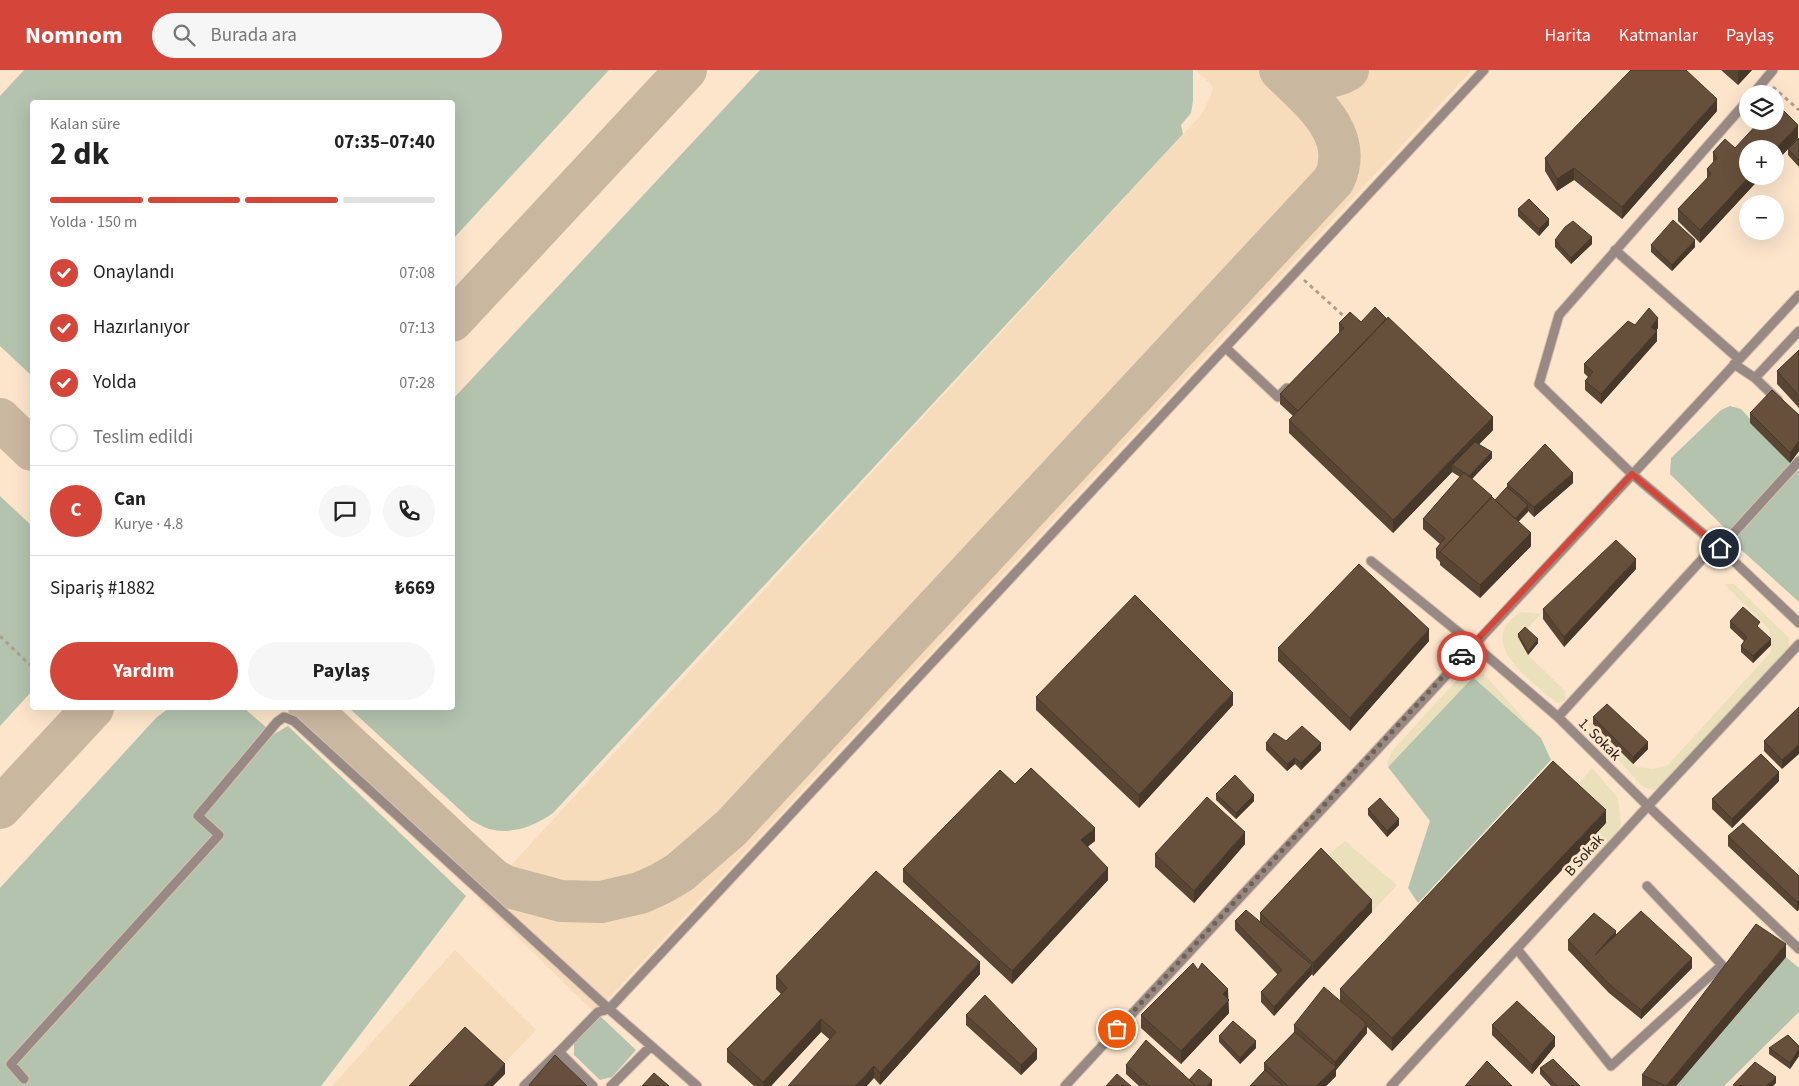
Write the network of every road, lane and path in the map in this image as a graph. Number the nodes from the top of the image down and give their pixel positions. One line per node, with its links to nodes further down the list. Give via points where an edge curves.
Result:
1 (1484, 70): 8 (lane)
2 (1774, 70): 3 (lane)
3 (1765, 80): 4 (lane); 6 (path)
4 (1761, 85)
5 (1739, 110): 7 (lane)
6 (1799, 110)
7 (1616, 250): 13 (lane); 18 (lane, via 1559,314 1540,384)
8 (1296, 273): 10 (path); 12 (lane)
9 (1799, 295): 13 (lane)
10 (1350, 321)
11 (1799, 331): 14 (lane)
12 (1226, 348): 15 (lane, via 1278,397); 31 (lane)
13 (1736, 362): 14 (lane); 18 (lane)
14 (1755, 378): 16 (lane)
15 (1292, 384)
16 (1784, 406)
17 (1799, 461): 19 (lane)
18 (1632, 474): 19 (lane); 23 (lane)
19 (1718, 546): 21 (lane); 26 (lane)
20 (1371, 561): 23 (lane, 1. Sokak)
21 (1799, 623)
22 (0, 636): 25 (path)
23 (1473, 644): 26 (lane, 1. Sokak); 39 (lane)
24 (1799, 644): 27 (lane, B Sokak)
25 (30, 665)
26 (1558, 717): 27 (lane, 1. Sokak)
27 (1648, 806): 29 (lane, B Sokak); 30 (lane, 1. Sokak)
28 (1647, 886): 29 (lane, via 1722,965 1611,1066)
29 (1517, 949): 40 (lane, B Sokak)
30 (1799, 949)
31 (609, 1009): 32 (lane); 33 (lane, via 598,1012); 34 (lane, via 294,721 284,717 198,816 219,835 11,1064)
32 (651, 1046): 37 (lane); 38 (lane)
33 (559, 1052): 35 (lane); 36 (lane)
34 (24, 1079)
35 (524, 1086)
36 (593, 1086)
37 (611, 1086)
38 (697, 1086)
39 (1065, 1086)
40 (1391, 1086)

